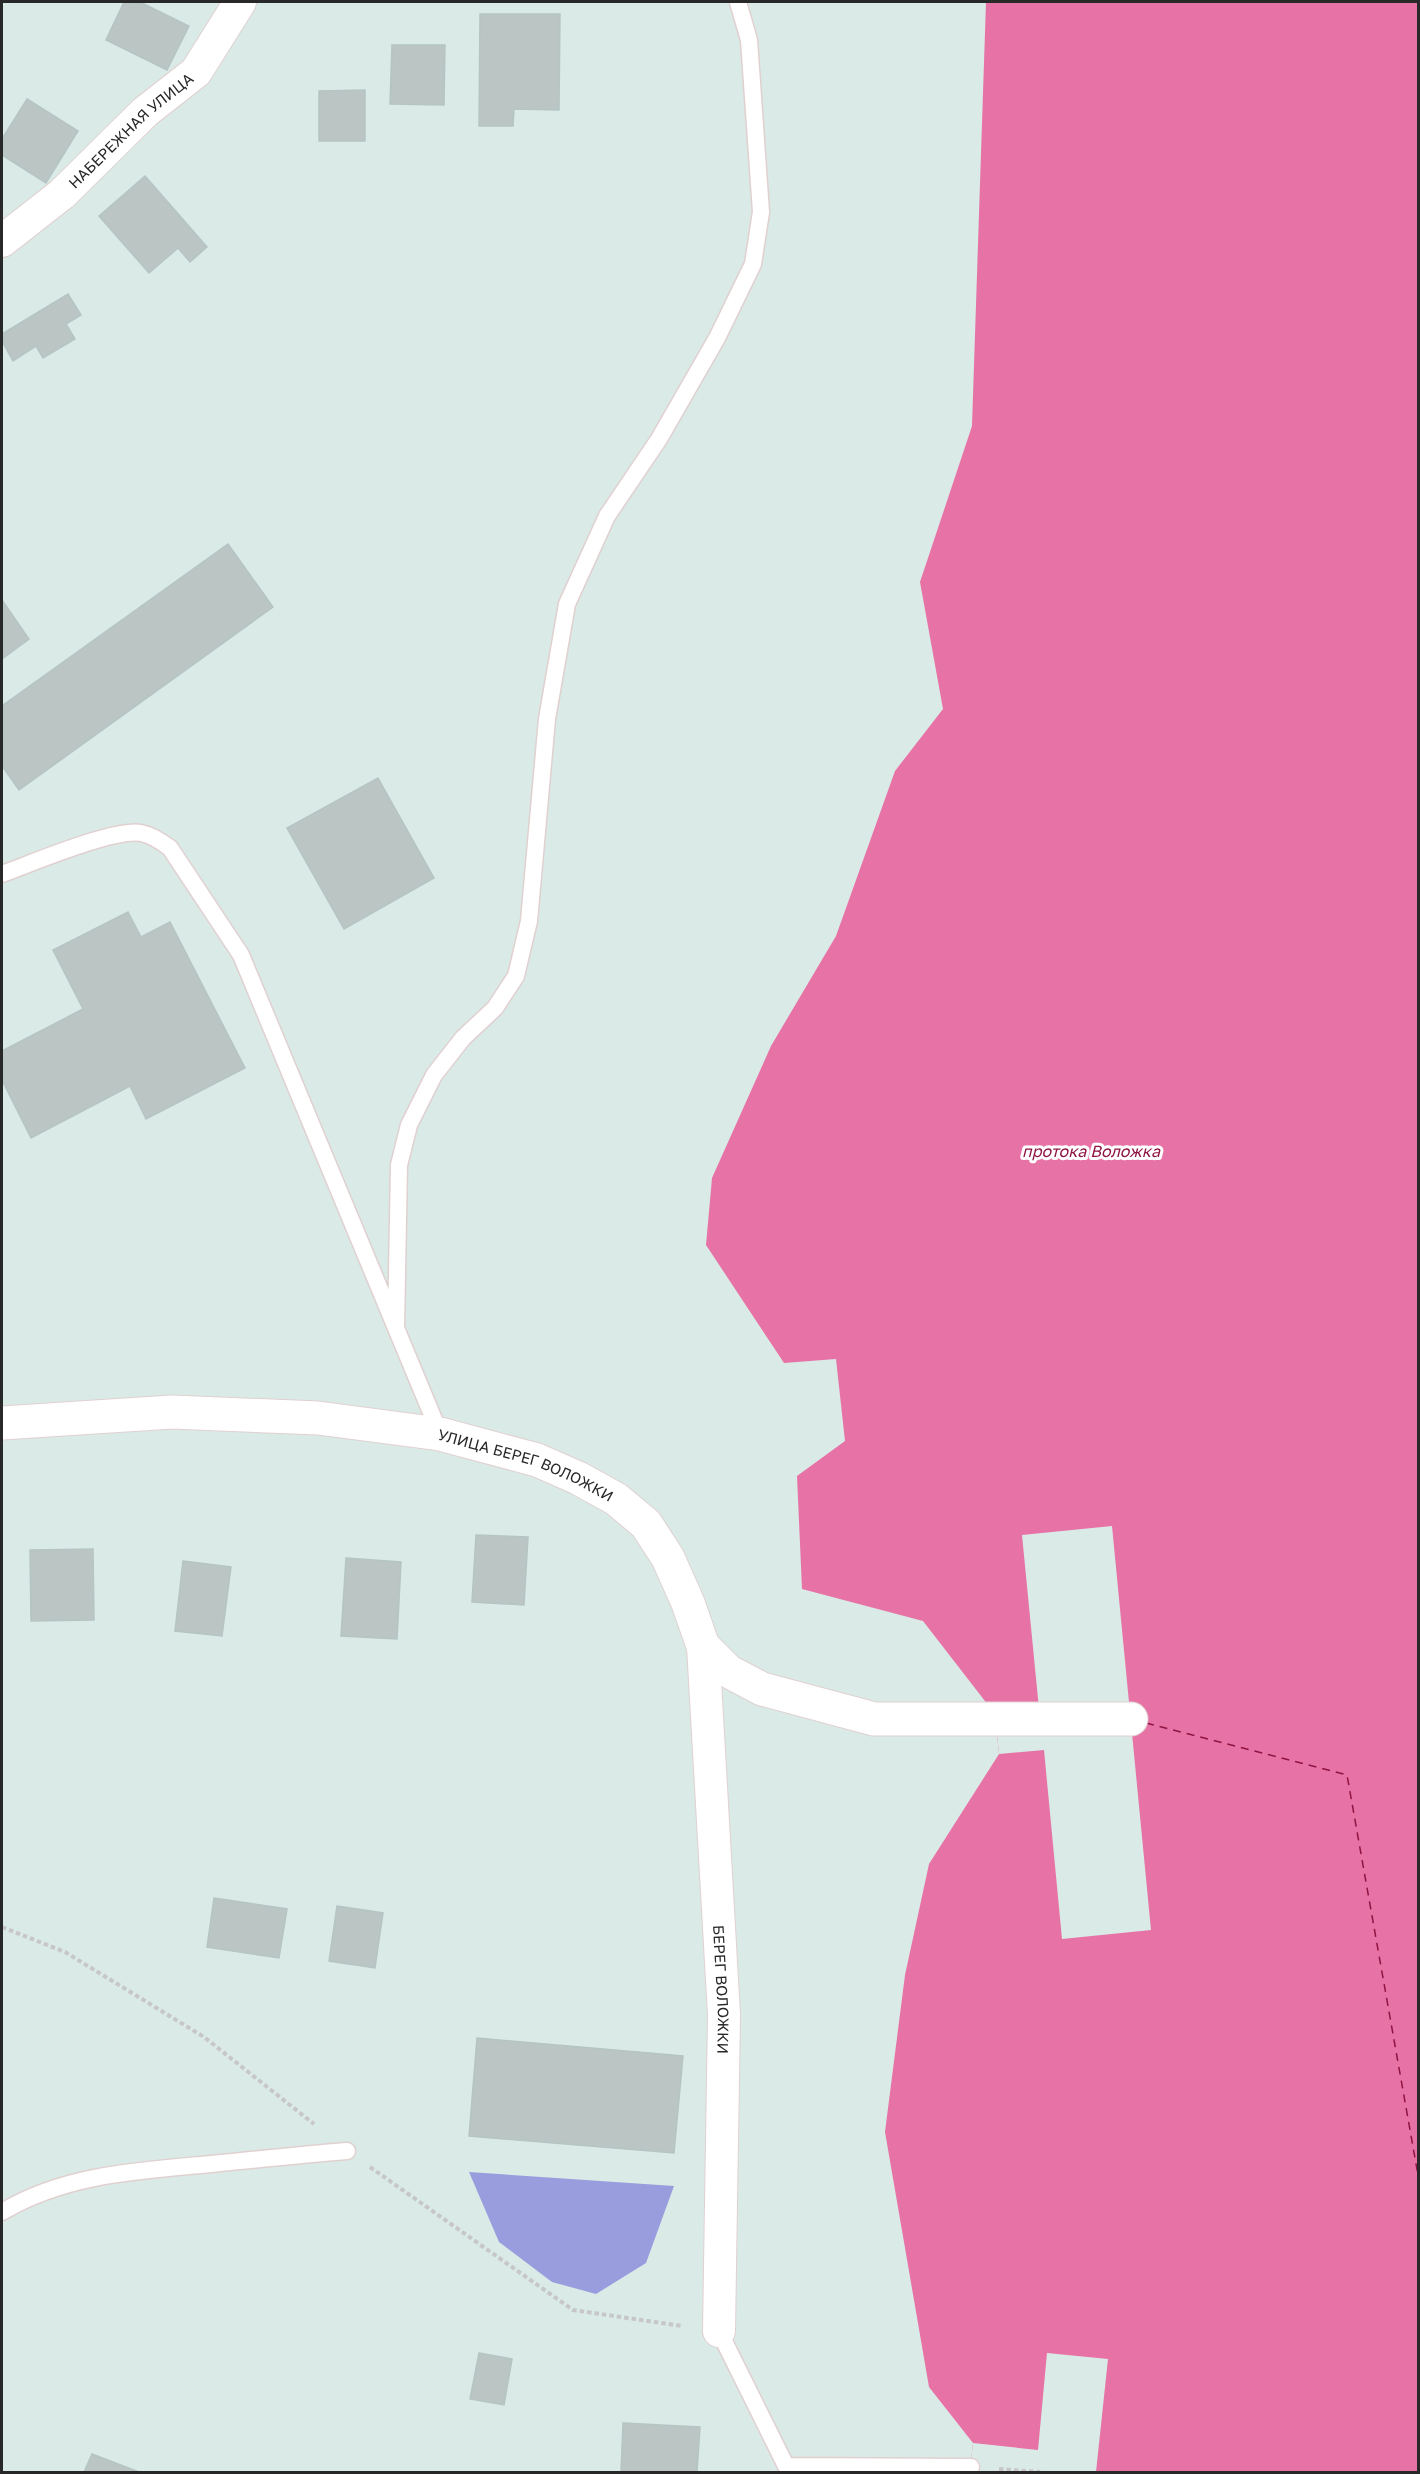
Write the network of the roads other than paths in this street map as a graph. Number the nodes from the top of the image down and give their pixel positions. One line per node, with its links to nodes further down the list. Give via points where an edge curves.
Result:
1 (240, 2): 3 (street, НАБЕРЕЖНАЯ УЛИЦА, via 196,72 145,112 62,194)
2 (738, 2): 5 (lane, via 749,40 760,212 753,264 688,389 607,516 567,604 546,719 529,921 516,976 495,1008 463,1038 434,1076 409,1125 399,1165)
3 (2, 241)
4 (2, 874): 5 (lane, via 125,834 141,833 170,848 241,955)
5 (396, 1328): 7 (lane)
6 (2, 1423): 7 (street, УЛИЦА БЕРЕГ ВОЛОЖКИ, via 172,1412 318,1418)
7 (440, 1434): 8 (street, УЛИЦА БЕРЕГ ВОЛОЖКИ, via 537,1460 578,1478 624,1506 646,1524 668,1558)
8 (702, 1646): 9 (street, УЛИЦА БЕРЕГ ВОЛОЖКИ, via 728,1671 762,1689 874,1719); 12 (street, БЕРЕГ ВОЛОЖКИ, via 724,2015)
9 (1131, 1719)
10 (347, 2151): 11 (lane, via 119,2172 25,2198)
11 (2, 2212)
12 (719, 2331): 14 (lane)
13 (971, 2467): 14 (lane)
14 (786, 2469)

